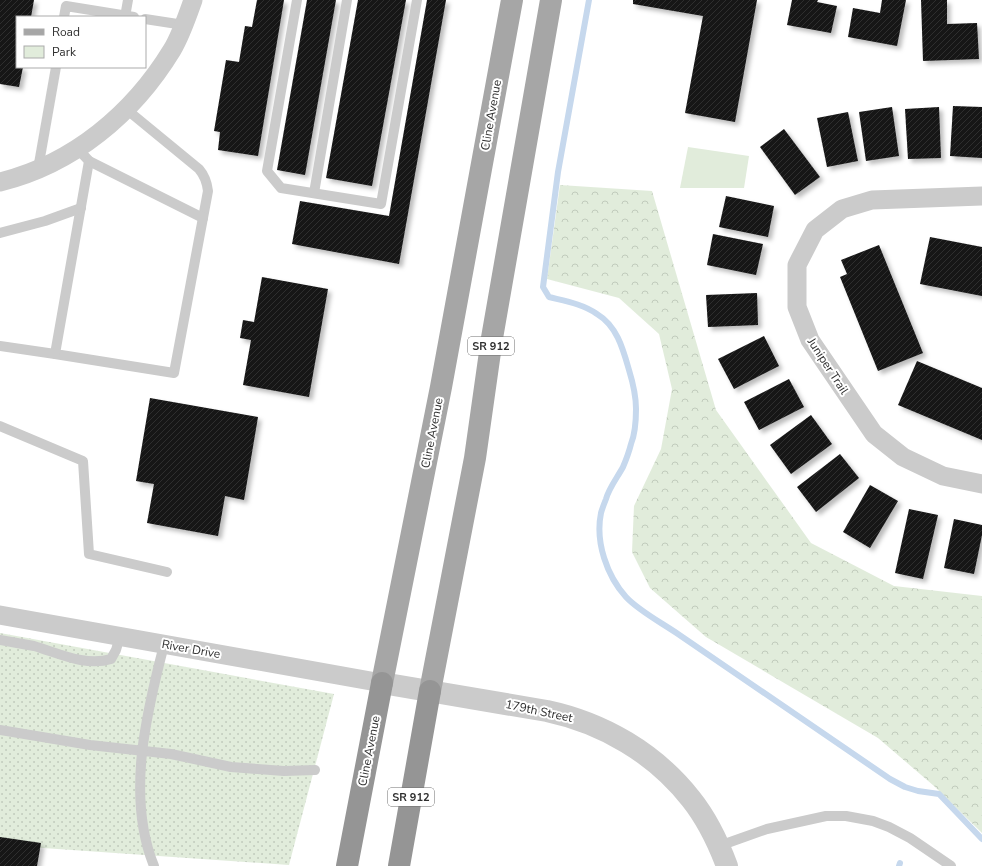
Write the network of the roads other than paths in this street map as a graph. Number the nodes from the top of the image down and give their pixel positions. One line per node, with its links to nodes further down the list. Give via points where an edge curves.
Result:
1 (128, 0): 10 (lane)
2 (193, 0): 12 (street)
3 (297, 0): 18 (lane, via 267,172 281,188)
4 (347, 0): 18 (lane)
5 (417, 0): 18 (lane, via 381,204)
6 (512, 0): 32 (main road, Cline Avenue / SR 912, via 441,387)
7 (551, 0): 33 (main road, SR 912, via 492,338 475,458)
8 (67, 3): 9 (lane); 10 (lane)
9 (64, 16)
10 (128, 16)
11 (146, 19): 12 (lane)
12 (184, 25): 14 (street, via 156,73)
13 (56, 68): 16 (lane)
14 (126, 109): 15 (street, via 89,141); 21 (lane, via 204,175 208,191)
15 (84, 155): 16 (street, via 64,157); 20 (lane); 21 (lane)
16 (38, 169): 17 (street)
17 (0, 182)
18 (314, 193)
19 (982, 196): 26 (street, Juniper Trail, via 872,200 842,209 815,230 797,265 797,307 810,340 874,434 904,457 943,476)
20 (81, 208): 22 (lane); 24 (lane)
21 (203, 218): 24 (lane, via 174,373)
22 (0, 233)
23 (0, 346): 24 (lane)
24 (55, 354)
25 (0, 426): 27 (lane, via 83,461 90,554)
26 (982, 484)
27 (167, 572)
28 (0, 615): 29 (street, River Drive)
29 (120, 636): 30 (lane, via 111,659 105,661 75,658); 31 (street, River Drive)
30 (0, 640)
31 (164, 645): 32 (street, River Drive); 35 (lane)
32 (382, 683): 33 (street, 179th Street); 39 (highway, Cline Avenue / SR 912)
33 (430, 691): 37 (street, 179th Street, via 563,715 606,731 631,744 654,761 691,799); 40 (highway, SR 912)
34 (0, 730): 35 (lane, via 90,745)
35 (143, 750): 36 (lane, via 232,767 284,771); 38 (lane, via 140,793 142,816)
36 (315, 770)
37 (719, 846): 41 (street, 179th Street); 42 (lane, via 767,829 826,816 846,816 889,827)
38 (154, 866)
39 (348, 866)
40 (398, 866)
41 (727, 866)
42 (951, 866)

